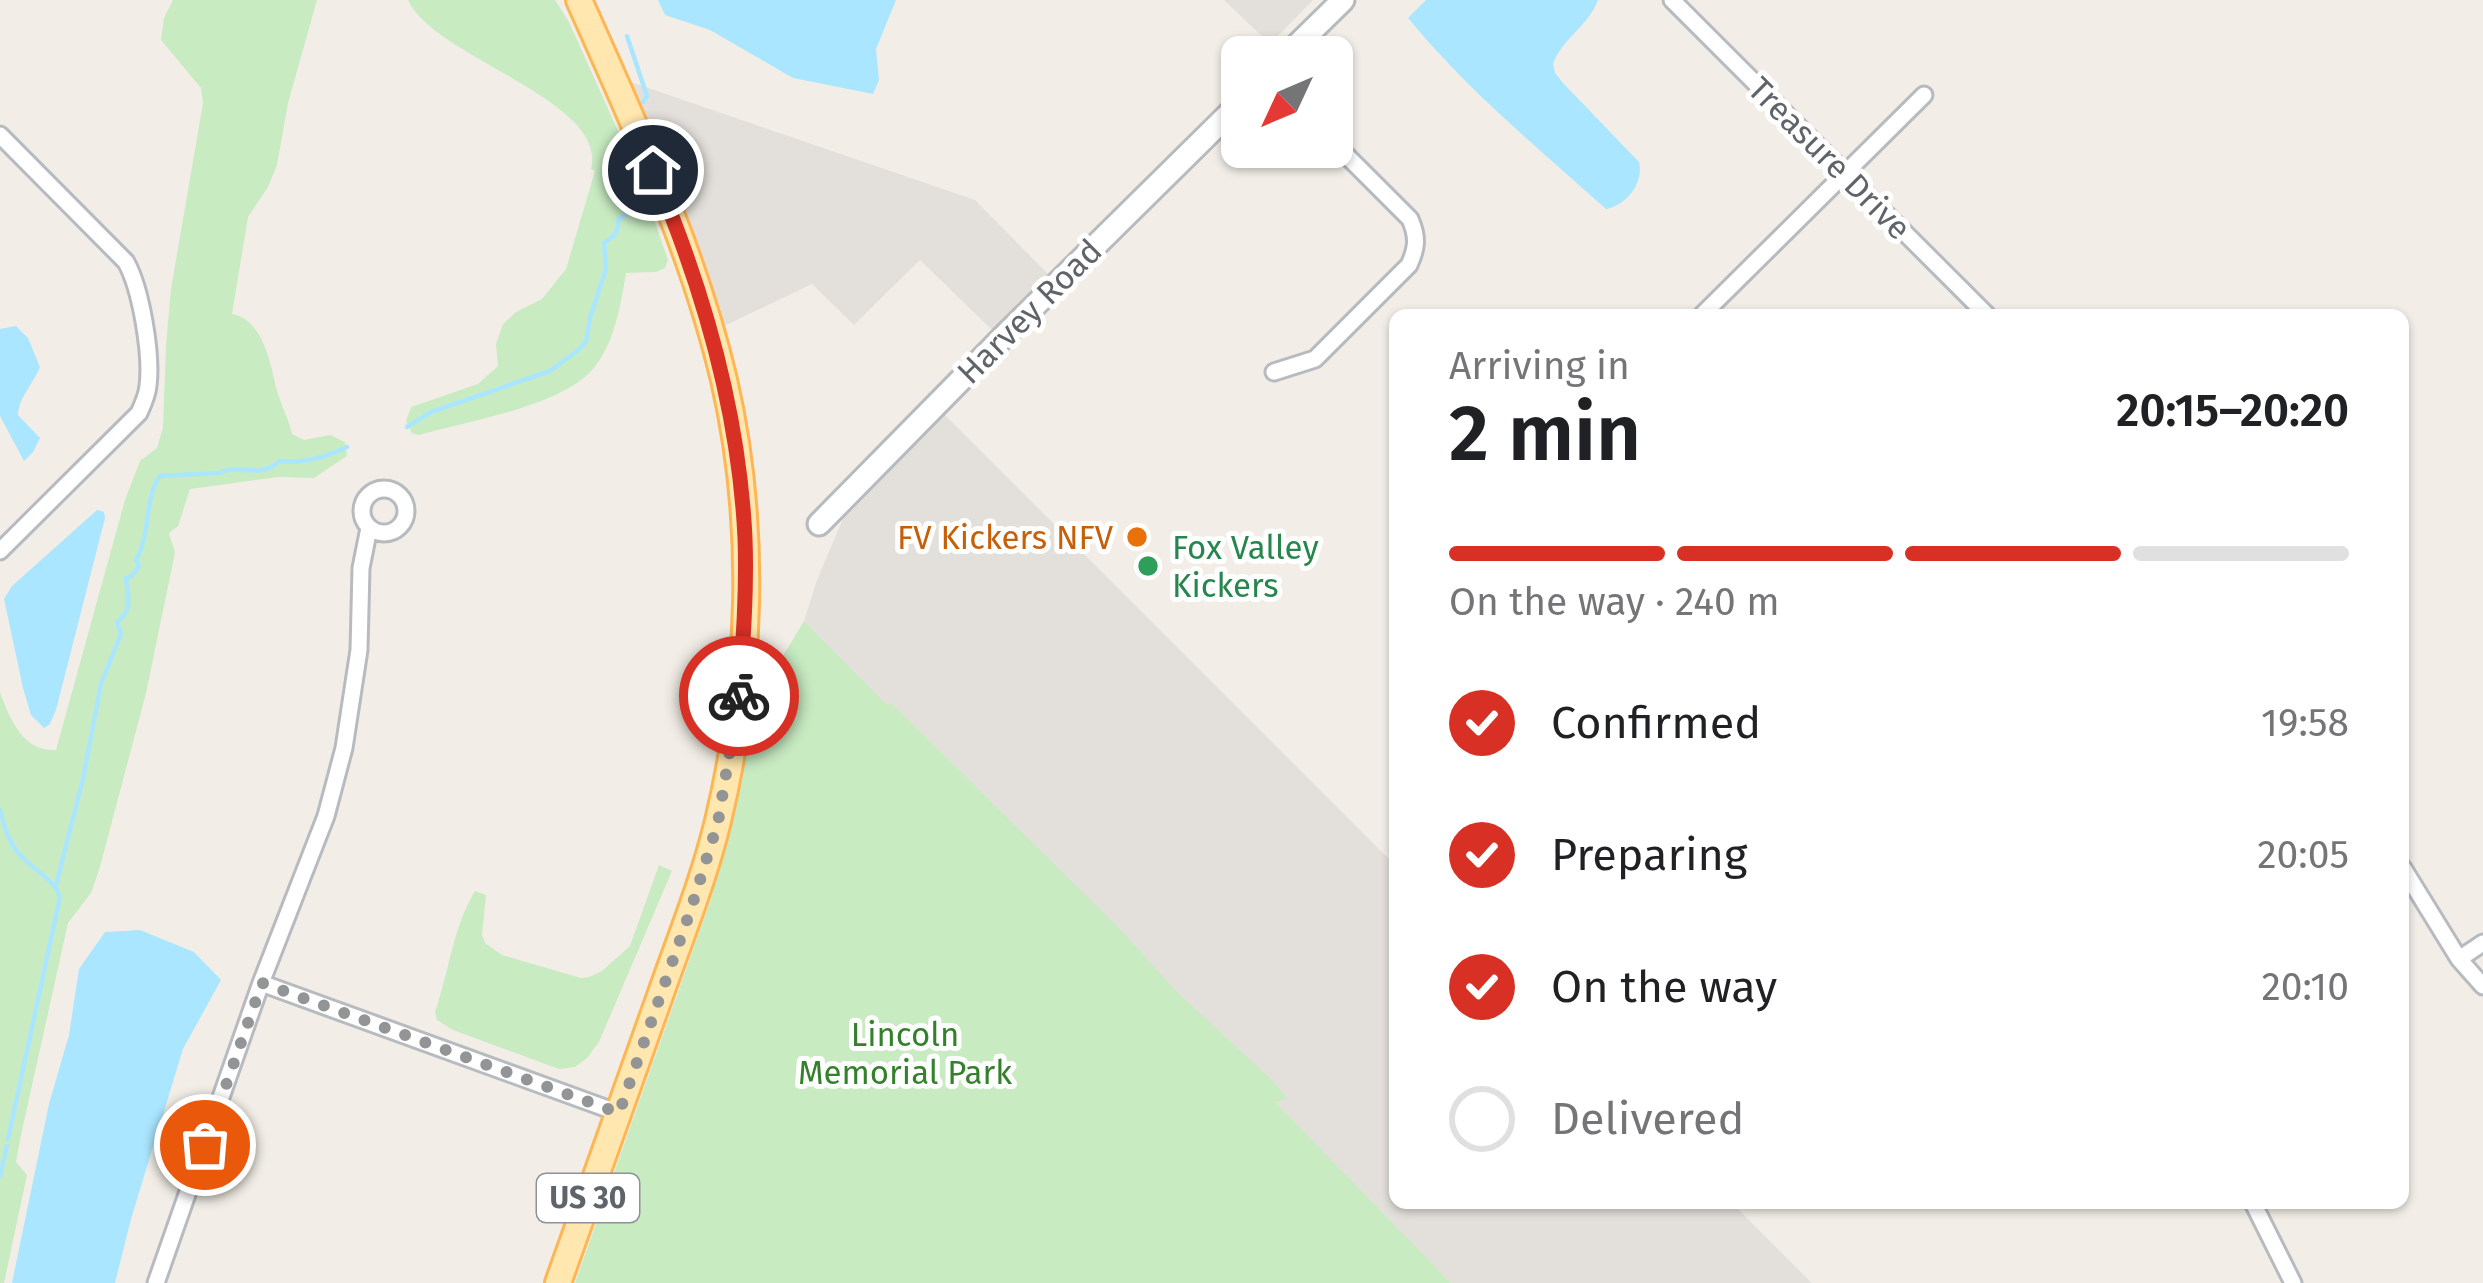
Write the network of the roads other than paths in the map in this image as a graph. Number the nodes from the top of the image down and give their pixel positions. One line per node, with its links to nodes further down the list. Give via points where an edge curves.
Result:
1 (579, 0): 21 (main road, US 30, via 706,310 733,428 745,536 739,697 718,822)
2 (1342, 0): 4 (street)
3 (1672, 0): 9 (street, Treasure Drive)
4 (1306, 36)
5 (1924, 95): 9 (street)
6 (1221, 121): 13 (street, Harvey Road)
7 (0, 135): 15 (street, via 134,275 149,380 139,413)
8 (1353, 162): 12 (street, via 1410,219 1416,249 1316,358)
9 (1845, 173): 10 (street); 11 (street, Treasure Drive)
10 (1708, 309)
11 (1981, 309)
12 (1274, 372)
13 (819, 524)
14 (369, 528): 19 (street, via 344,748)
15 (0, 551)
16 (2409, 878): 18 (street)
17 (2483, 944): 18 (street)
18 (2459, 959): 20 (street)
19 (262, 983): 21 (street); 23 (street)
20 (2483, 986)
21 (619, 1113): 24 (main road, US 30)
22 (2256, 1209): 25 (street)
23 (156, 1283)
24 (557, 1283)
25 (2294, 1283)

